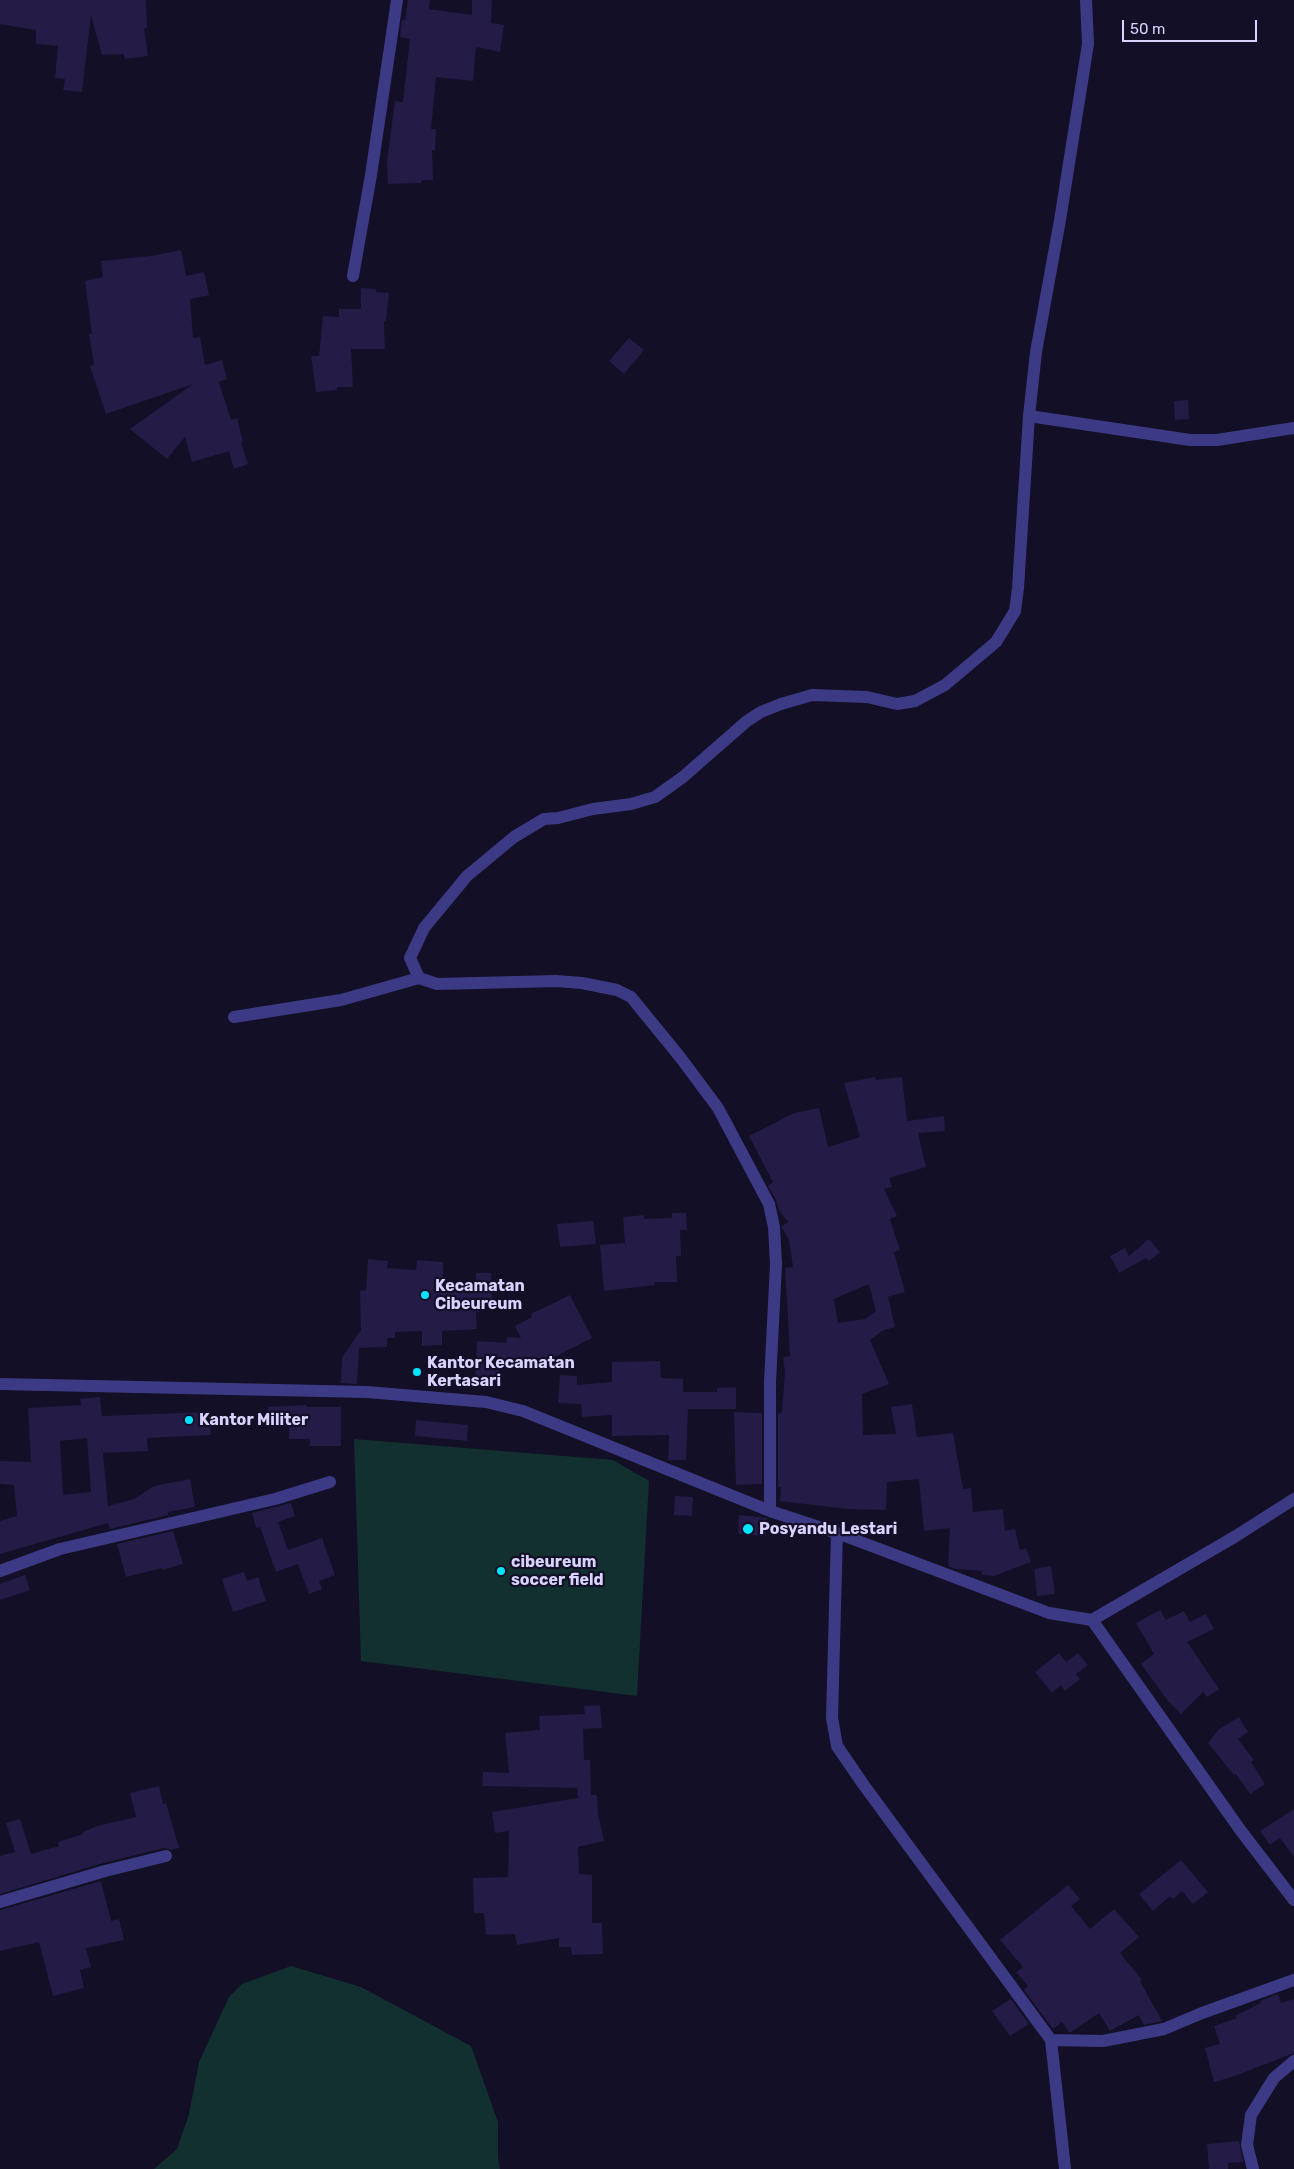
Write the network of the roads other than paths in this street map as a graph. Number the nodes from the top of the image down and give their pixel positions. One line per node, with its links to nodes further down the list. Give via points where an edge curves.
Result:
1 (397, 0): 3 (street)
2 (1086, 0): 4 (street, via 1088,44 1036,352)
3 (354, 276)
4 (1029, 416): 5 (street, via 1190,440); 6 (street, via 1022,555 1015,611 996,642 945,685 915,702 897,704 867,696 812,695 780,704 747,721 655,797 544,819 514,836 467,876 424,928 410,958)
5 (1294, 428)
6 (419, 978): 7 (street, via 341,1000); 11 (street, via 437,984 556,981 617,990 630,997 718,1108 770,1204 774,1227 776,1264 770,1391)
7 (234, 1017)
8 (0, 1384): 11 (street, via 367,1392 486,1402 523,1411)
9 (330, 1482): 13 (street, via 275,1499 60,1550)
10 (1294, 1499): 14 (street)
11 (770, 1511): 12 (street)
12 (837, 1533): 14 (street, via 1049,1613); 19 (street, via 832,1718 837,1746)
13 (0, 1571)
14 (1092, 1620): 16 (street, via 1241,1831)
15 (166, 1856): 17 (street)
16 (1294, 1900)
17 (0, 1902)
18 (1294, 1980): 19 (street, via 1164,2029 1103,2041)
19 (1051, 2040): 21 (street)
20 (1294, 2061): 22 (street, via 1274,2078 1251,2115 1248,2145)
21 (1066, 2169)
22 (1253, 2169)

